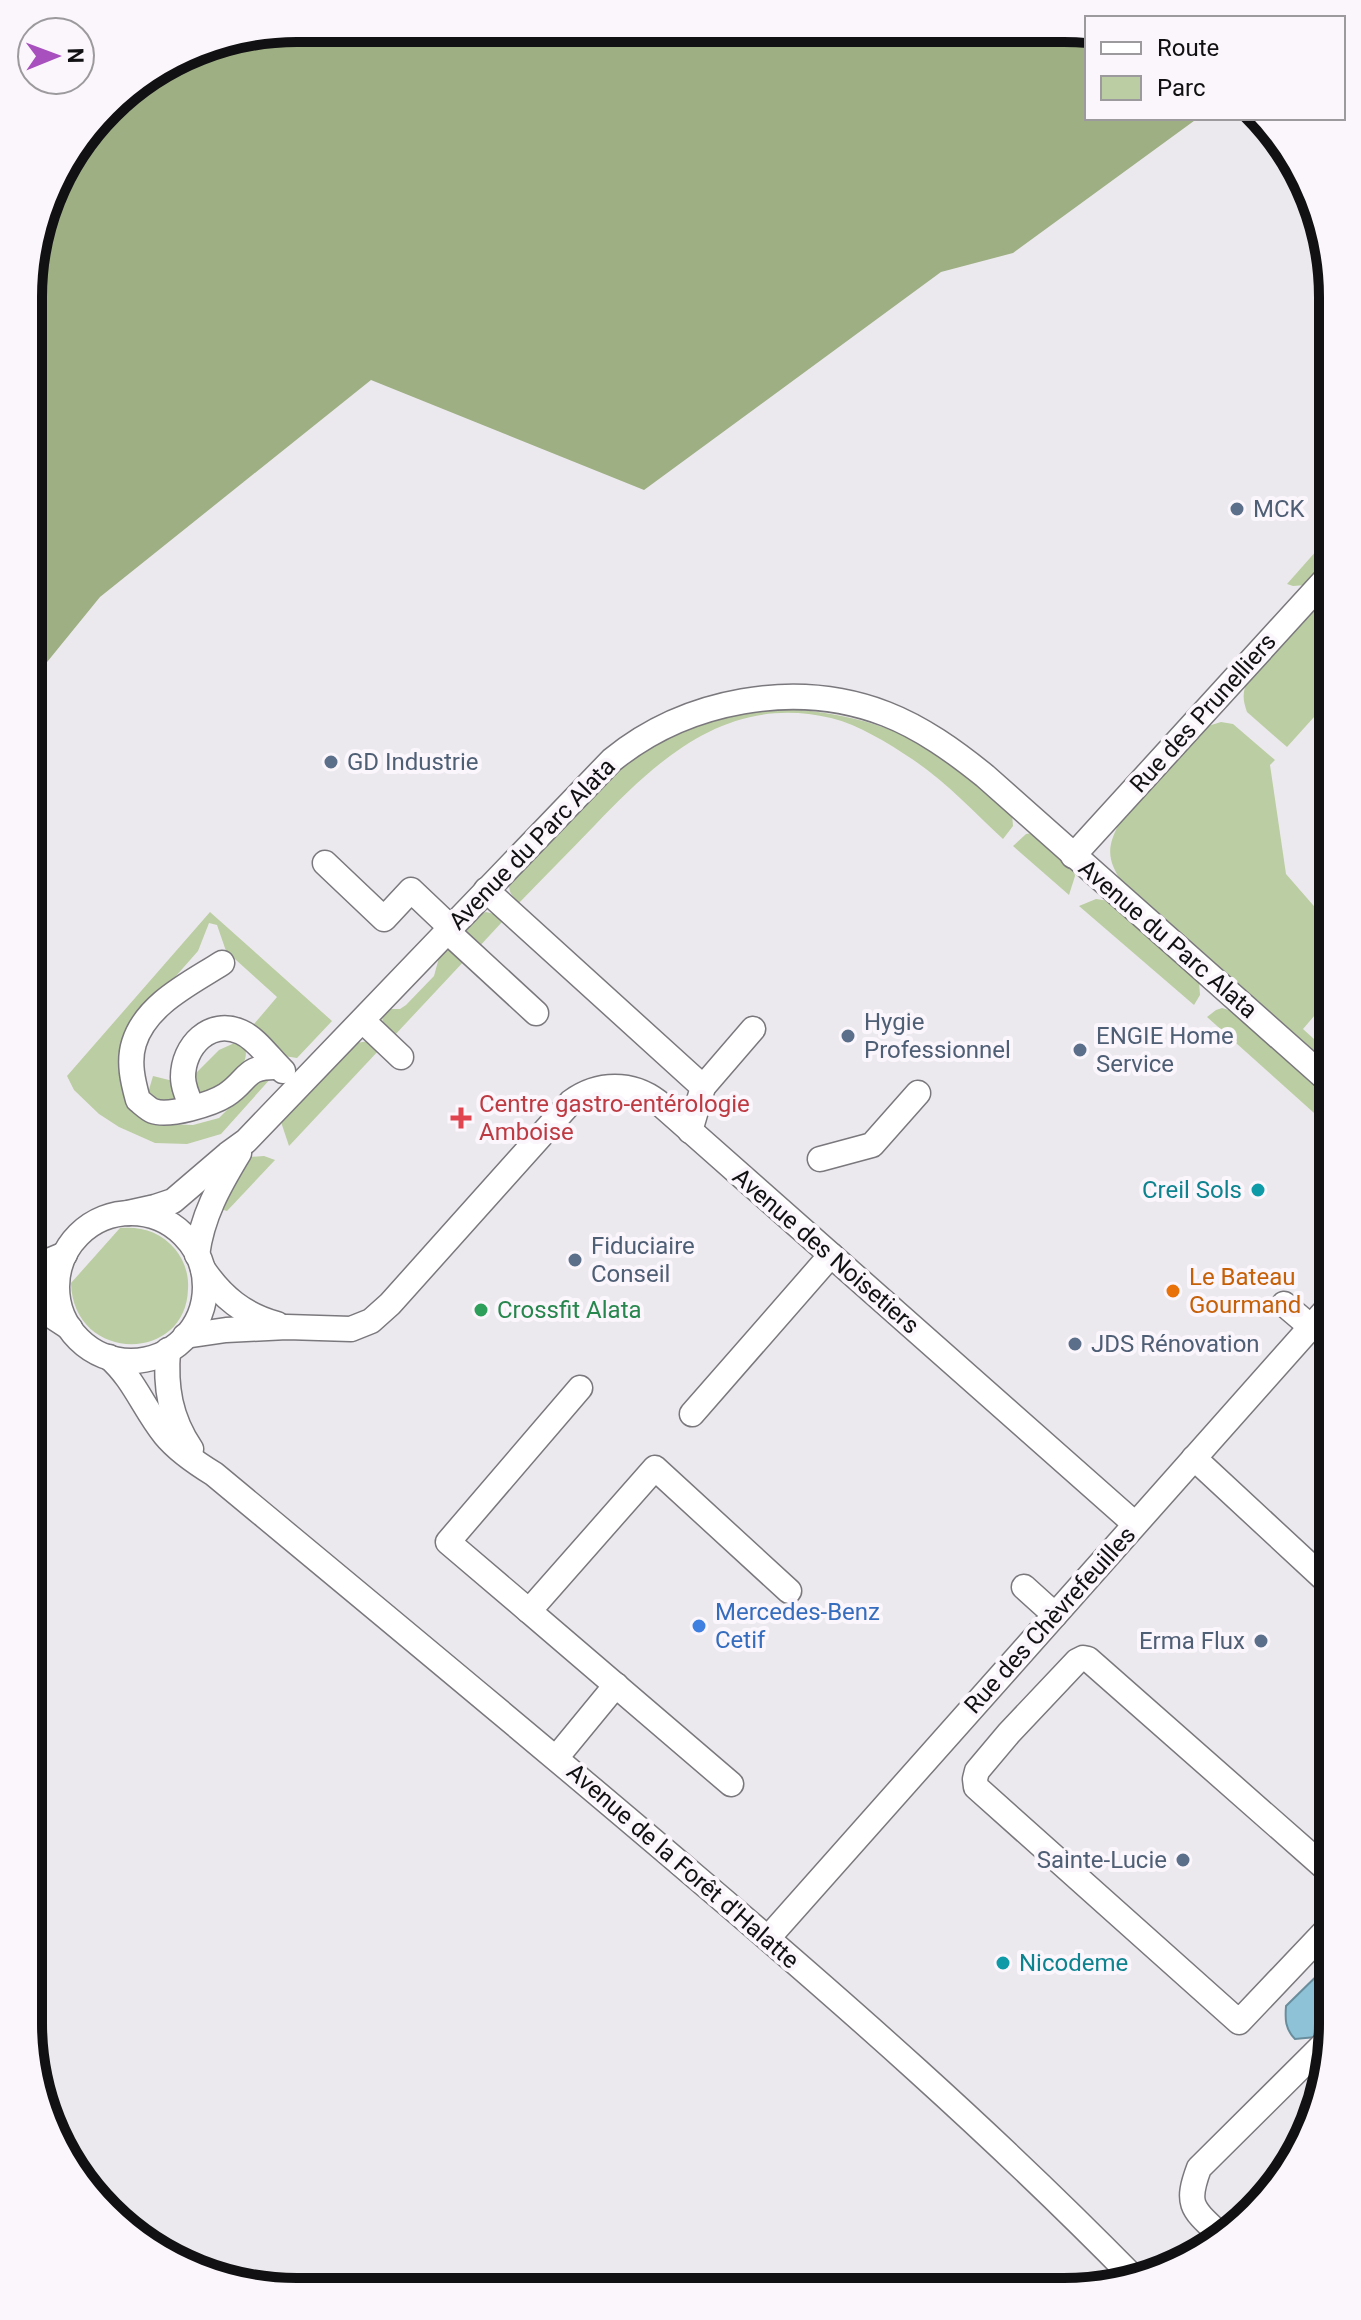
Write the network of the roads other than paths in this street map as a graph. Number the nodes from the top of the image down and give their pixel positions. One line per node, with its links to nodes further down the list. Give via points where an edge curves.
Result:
1 (1319, 587): 2 (street, Rue des Prunelliers)
2 (1073, 856): 4 (street, Avenue du Parc Alata, via 971,765 908,724 838,702 768,698 703,711 638,741 601,770); 12 (street, Avenue du Parc Alata)
3 (325, 863): 5 (street, via 384,919 411,890)
4 (486, 890): 5 (street, Avenue du Parc Alata); 14 (street)
5 (449, 929): 7 (street); 8 (street, Avenue du Parc Alata)
6 (222, 963): 16 (street, via 168,998 134,1043 131,1073 138,1100 167,1113)
7 (536, 1013)
8 (363, 1021): 10 (street); 13 (street, Avenue du Parc Alata)
9 (753, 1029): 14 (street)
10 (401, 1057)
11 (278, 1067): 13 (street); 16 (street, via 256,1068 216,1101); 16 (street, via 244,1033 207,1032 188,1052 184,1066)
12 (1319, 1072)
13 (299, 1086): 18 (street, Avenue du Parc Alata)
14 (703, 1087): 17 (street)
15 (918, 1093): 19 (street, via 872,1145)
16 (192, 1107)
17 (690, 1131): 22 (street, Avenue des Noisetiers); 28 (street, Avenue des Noisetiers, via 639,1091 616,1086 580,1095 371,1321 351,1329)
18 (246, 1141): 20 (street, Avenue du Parc Alata, via 173,1201); 23 (street, Avenue du Parc Alata, via 208,1209)
19 (820, 1159)
20 (128, 1213): 21 (street, via 87,1227); 23 (street, via 169,1223)
21 (65, 1254): 24 (street); 30 (street, via 57,1287)
22 (831, 1255): 34 (street); 37 (street, Avenue des Noisetiers, via 874,1278)
23 (200, 1262): 28 (street, Avenue des Noisetiers, via 235,1305); 31 (street, via 201,1309 195,1324)
24 (42, 1264)
25 (1284, 1304): 29 (street)
26 (42, 1311): 30 (street)
27 (1318, 1319): 29 (street, Rue des Chèvrefeuilles)
28 (287, 1327): 31 (street, Avenue des Noisetiers, via 214,1331)
29 (1311, 1327): 35 (street, Rue des Chèvrefeuilles)
30 (70, 1328): 32 (street, via 87,1346)
31 (176, 1343): 32 (street, via 143,1359); 36 (street, Avenue de la Forêt d'Halatte, via 167,1389 174,1417 191,1449)
32 (109, 1357): 36 (street, Avenue de la Forêt d'Halatte, via 170,1441)
33 (580, 1388): 41 (street, via 448,1542)
34 (692, 1414)
35 (1194, 1458): 37 (street, Rue des Chèvrefeuilles); 38 (street)
36 (214, 1474): 46 (street, Avenue de la Forêt d'Halatte)
37 (1135, 1524): 42 (street, Rue des Chèvrefeuilles)
38 (1318, 1573)
39 (1024, 1587): 42 (street)
40 (789, 1591): 41 (street, via 655,1468)
41 (529, 1611): 43 (street)
42 (1055, 1615): 44 (street, Rue des Chèvrefeuilles)
43 (616, 1685): 46 (street); 47 (street)
44 (977, 1703): 45 (street); 49 (street, Rue des Chèvrefeuilles)
45 (1009, 1733): 48 (street, via 1077,1661 1088,1659); 50 (street, via 977,1771 976,1787 1239,2022)
46 (556, 1758): 49 (street, Avenue de la Forêt d'Halatte)
47 (731, 1784)
48 (1318, 1862)
49 (768, 1938): 53 (street, Avenue de la Forêt d'Halatte, via 1067,2209)
50 (1318, 1939)
51 (1317, 2051): 52 (street, via 1199,2168 1192,2200 1198,2215)
52 (1213, 2229)
53 (1126, 2270)

